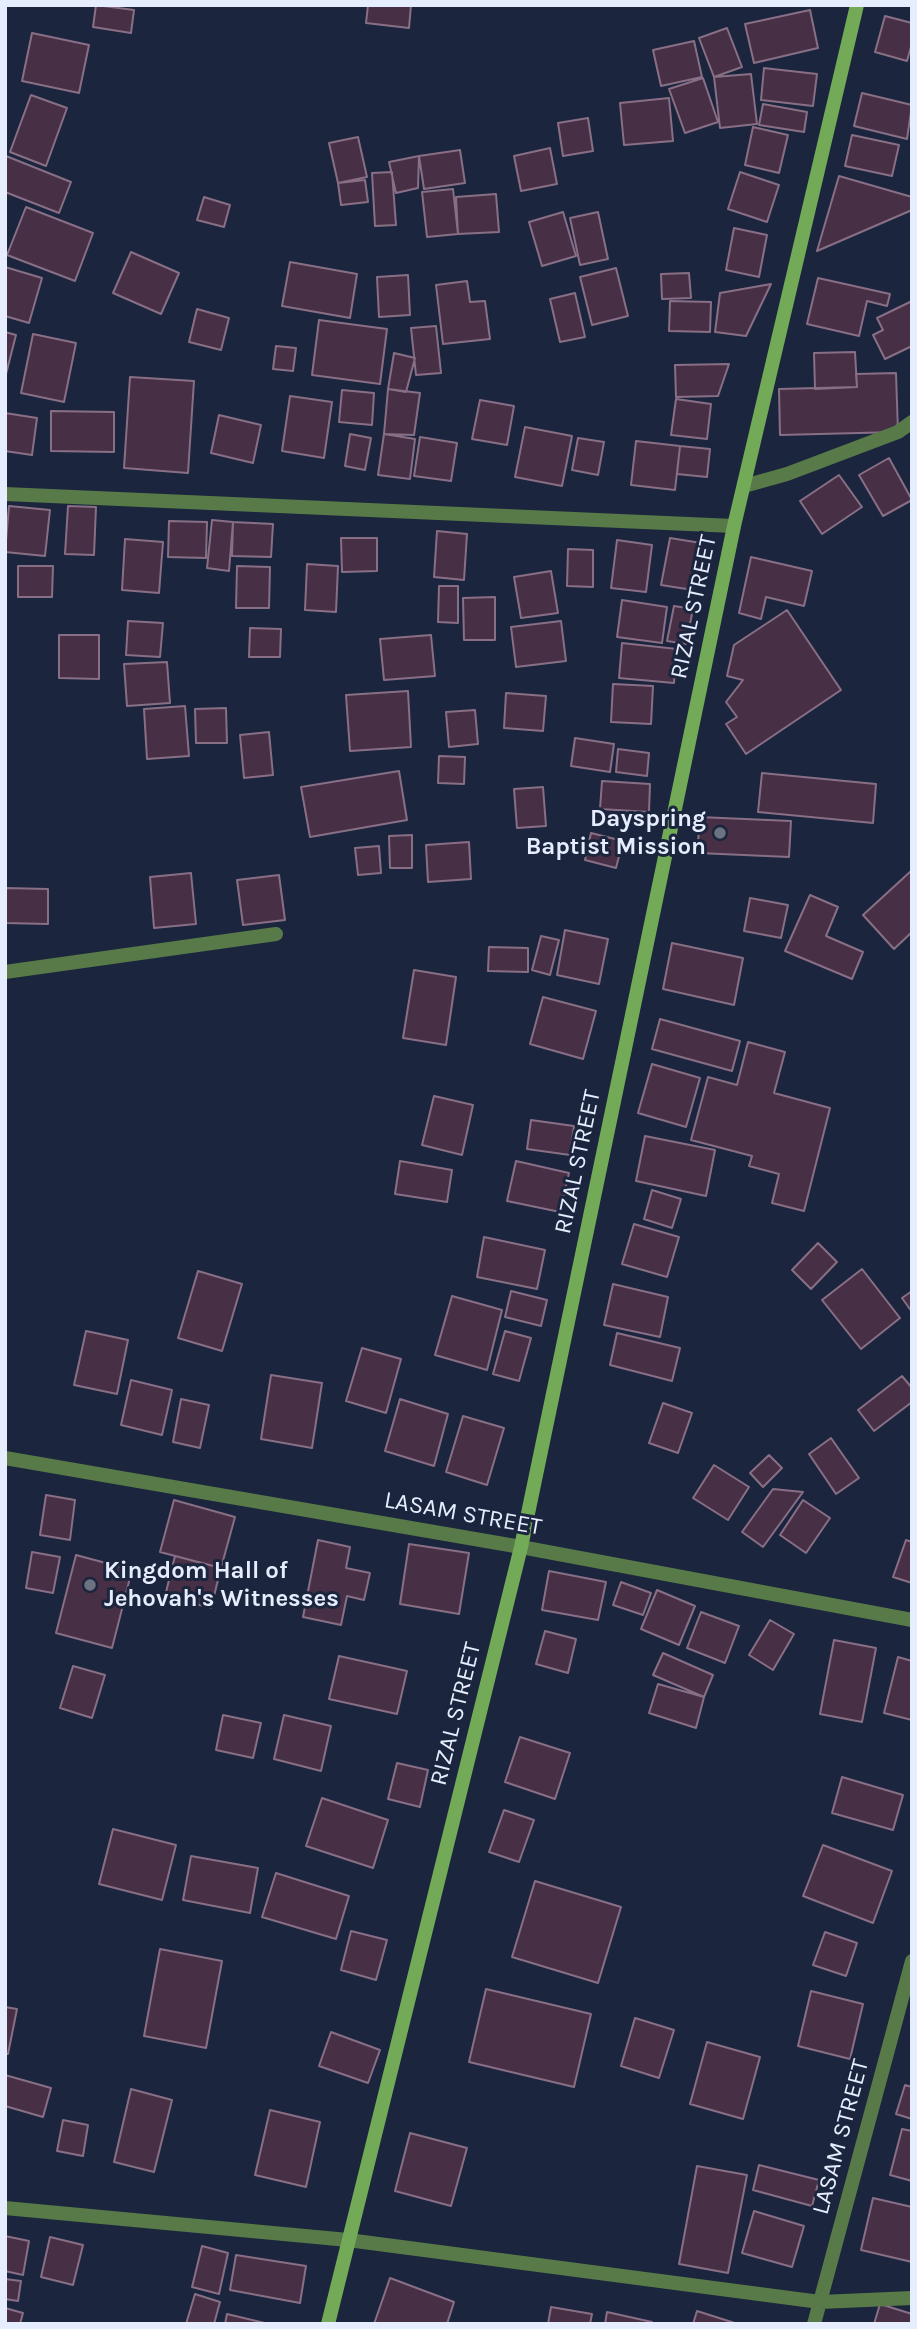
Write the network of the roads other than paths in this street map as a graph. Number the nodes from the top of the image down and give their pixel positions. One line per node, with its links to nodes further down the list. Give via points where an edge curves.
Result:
1 (857, 5): 3 (street, RIZAL STREET)
2 (912, 422): 3 (street, via 898,432 799,470)
3 (744, 486): 5 (street, RIZAL STREET)
4 (5, 494): 5 (street)
5 (734, 526): 9 (street, RIZAL STREET)
6 (276, 934): 7 (street)
7 (5, 972)
8 (5, 1458): 9 (street, LASAM STREET)
9 (521, 1547): 10 (street, LASAM STREET); 13 (street, RIZAL STREET)
10 (912, 1620)
11 (912, 1961): 15 (street, LASAM STREET)
12 (5, 2208): 13 (street)
13 (348, 2240): 15 (street); 16 (street, RIZAL STREET)
14 (912, 2298): 15 (street)
15 (820, 2302): 17 (street, LASAM STREET)
16 (328, 2324)
17 (814, 2324)

